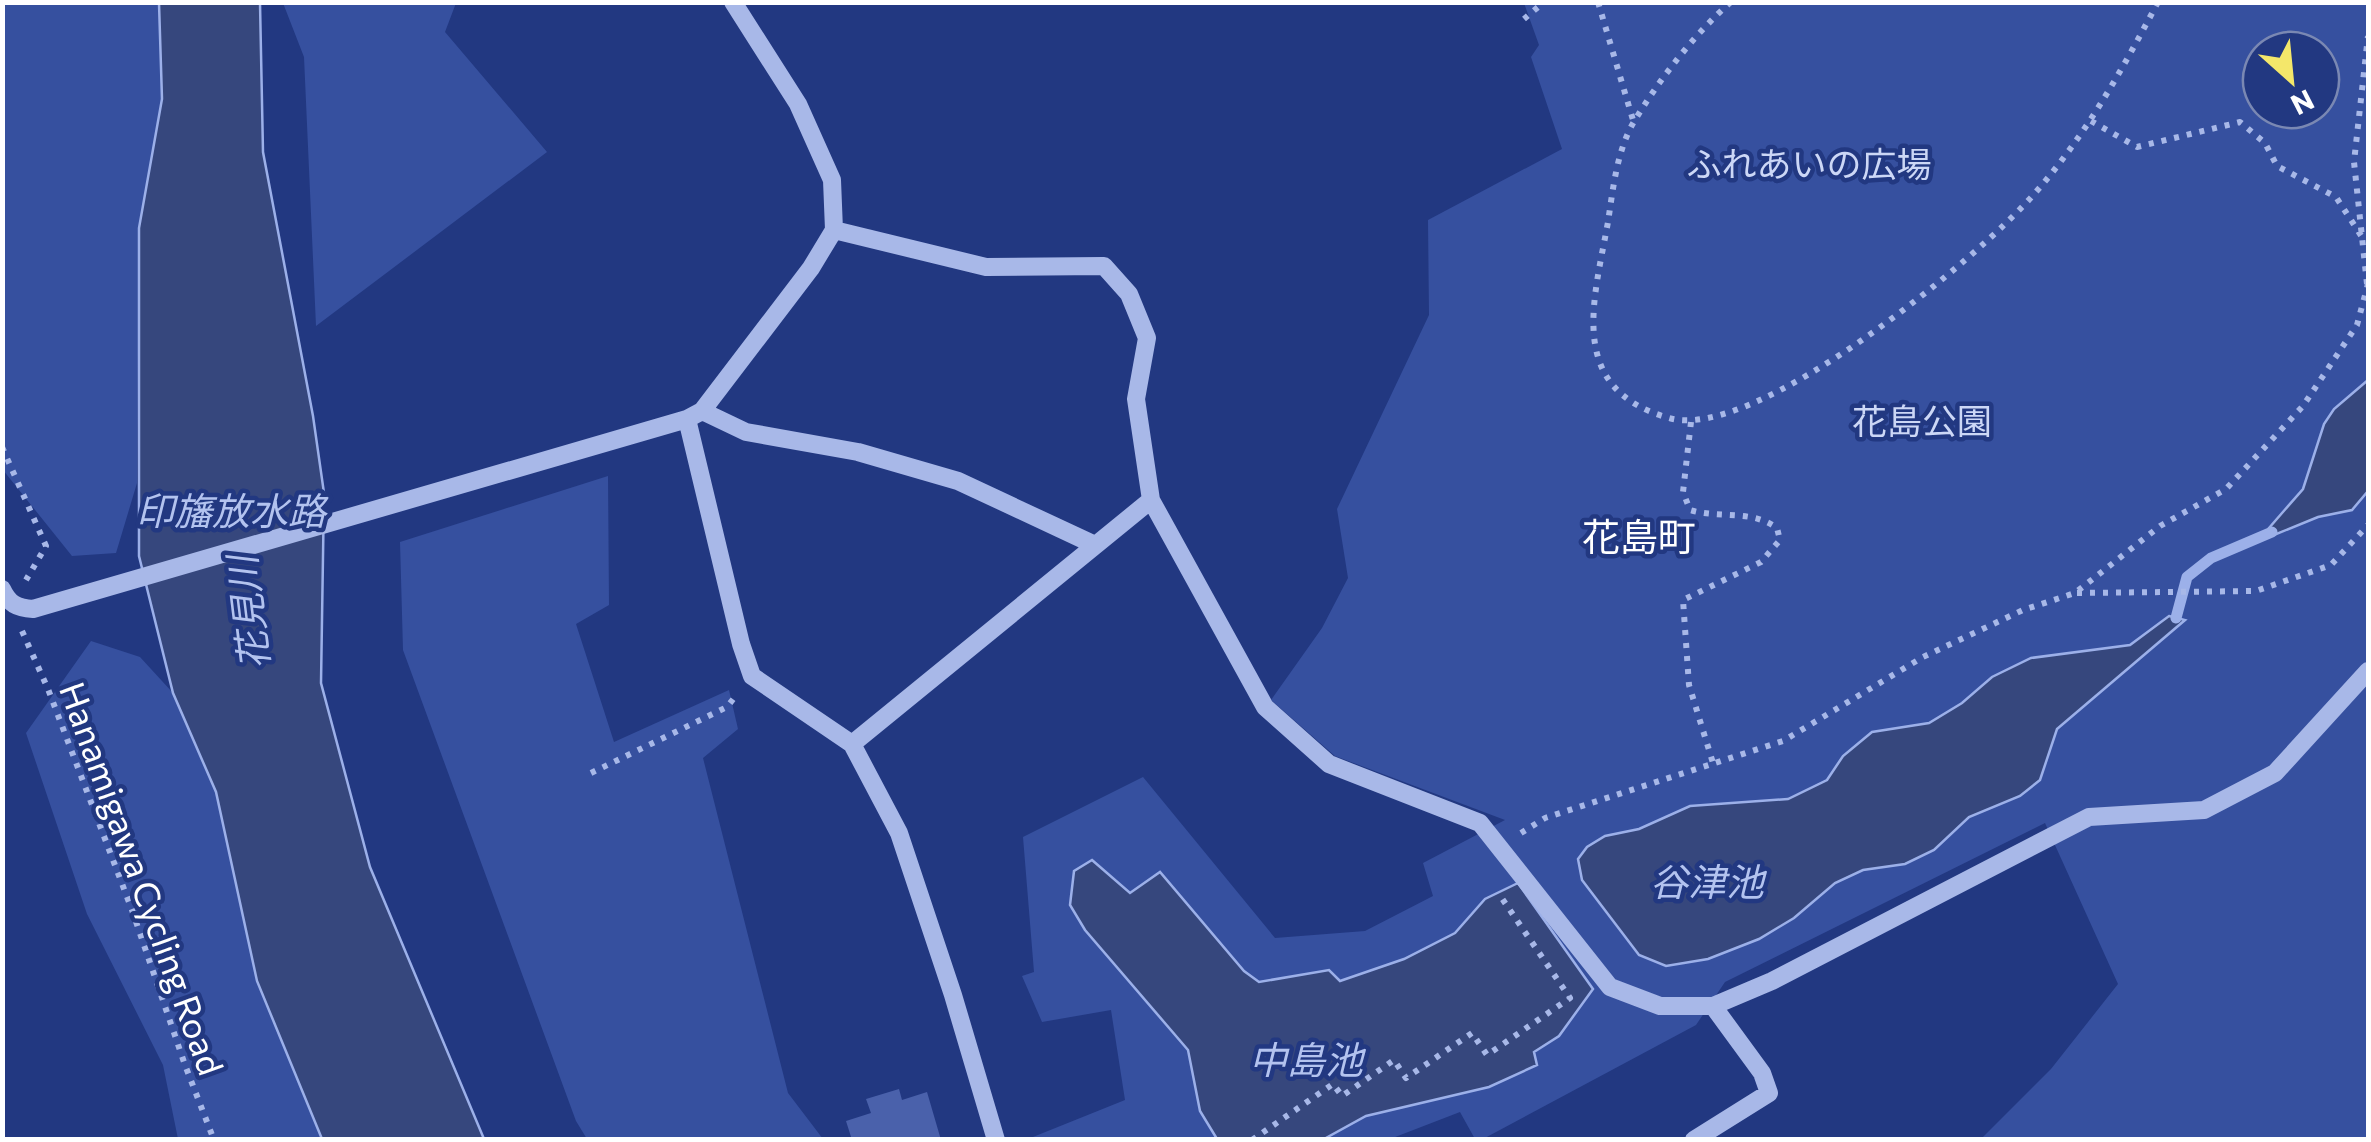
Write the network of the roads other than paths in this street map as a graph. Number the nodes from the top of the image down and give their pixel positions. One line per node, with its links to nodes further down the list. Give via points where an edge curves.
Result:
1 (733, 2): 2 (street, via 798,104 832,180)
2 (834, 230): 3 (street); 4 (street, via 986,267 1104,266 1128,294 1147,338 1136,399)
3 (694, 415): 5 (street, via 958,481); 6 (street, via 46,605 19,608); 8 (street, via 752,676)
4 (1152, 500): 5 (street); 9 (street, via 1265,707 1329,764 1480,822 1610,987 1660,1006)
5 (1095, 545): 8 (street)
6 (4, 598)
7 (2368, 671): 9 (street, via 2275,772 2204,810 2089,816 1772,982)
8 (852, 744): 10 (street, via 900,833)
9 (1713, 1006): 11 (street, via 1769,1093)
10 (996, 1140)
11 (1694, 1140)

